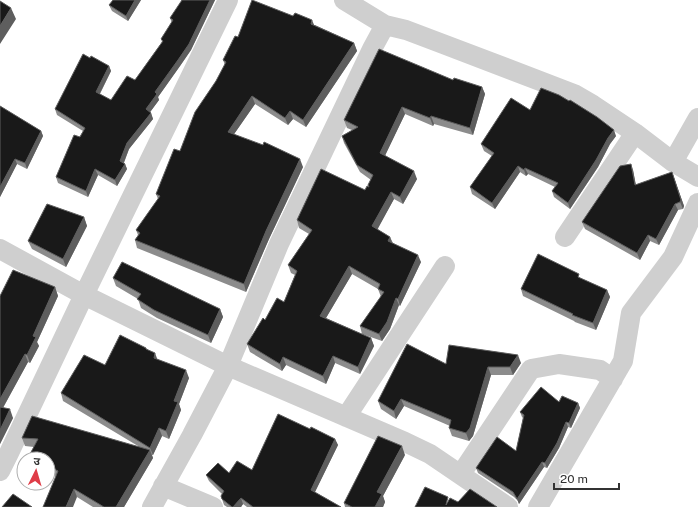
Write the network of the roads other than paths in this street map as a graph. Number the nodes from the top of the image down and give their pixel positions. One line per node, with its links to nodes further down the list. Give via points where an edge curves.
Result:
1 (228, 0): 12 (street)
2 (344, 0): 3 (street)
3 (385, 25): 5 (street, via 406,30 574,94); 13 (street, via 279,244)
4 (698, 118): 6 (street)
5 (635, 133): 6 (street); 9 (street)
6 (673, 162): 7 (street)
7 (698, 177)
8 (698, 203): 14 (street, via 673,257 631,313 623,361)
9 (565, 237)
10 (0, 248): 12 (street)
11 (445, 266): 15 (street)
12 (84, 295): 13 (street); 16 (street)
13 (228, 366): 15 (street); 18 (street)
14 (613, 379): 17 (street, via 600,370 559,364 531,369); 22 (street)
15 (346, 417): 17 (street, via 430,454)
16 (0, 471)
17 (461, 474): 21 (street)
18 (163, 486): 19 (street); 20 (street)
19 (152, 507)
20 (213, 507)
21 (508, 507)
22 (538, 507)

